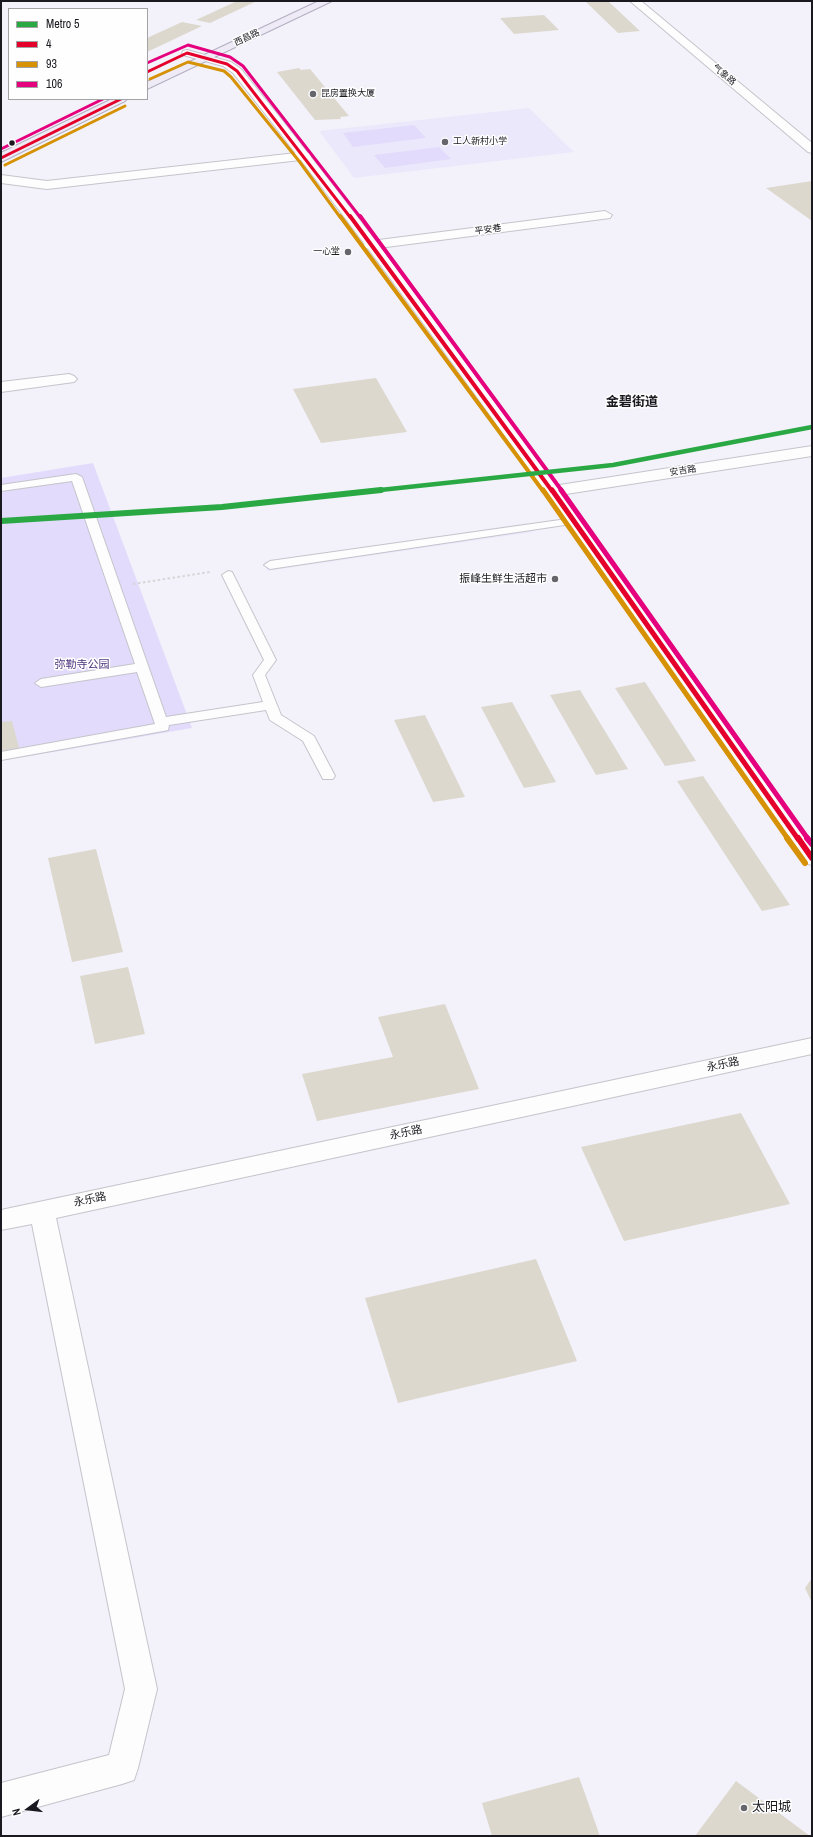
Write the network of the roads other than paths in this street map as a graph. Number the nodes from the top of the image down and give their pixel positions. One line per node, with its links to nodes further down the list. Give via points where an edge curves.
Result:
1 (326, 1): 5 (main road, 西昌路)
2 (635, 1): 11 (street, 气象路)
3 (213, 41): 4 (main road)
4 (187, 53): 5 (street); 6 (main road)
5 (205, 58): 7 (main road, 西昌路); 12 (street, via 227,64 237,71)
6 (148, 72)
7 (148, 86)
8 (89, 100): 10 (main road)
9 (119, 100): 13 (main road)
10 (1, 142)
11 (812, 149)
12 (305, 156): 14 (street, via 47,185); 16 (street)
13 (1, 158)
14 (1, 180)
15 (605, 215): 16 (street, 平安巷)
16 (371, 245): 21 (street)
17 (69, 379): 18 (street)
18 (1, 387)
19 (812, 451): 21 (street, 安吉路)
20 (1, 488): 25 (lane, via 76,477)
21 (553, 491): 22 (street)
22 (574, 521): 23 (lane); 31 (street)
23 (270, 565)
24 (228, 575): 27 (lane, via 270,660 259,675)
25 (142, 667): 26 (lane); 28 (lane)
26 (41, 683)
27 (271, 705): 28 (lane); 30 (lane, via 275,717 309,739)
28 (161, 722): 29 (lane, via 163,727)
29 (1, 756)
30 (328, 776)
31 (812, 858)
32 (812, 1046): 33 (street, 永乐路)
33 (42, 1211): 34 (street, 永乐路); 35 (street, via 140,1688 122,1768)
34 (1, 1220)
35 (1, 1800)

